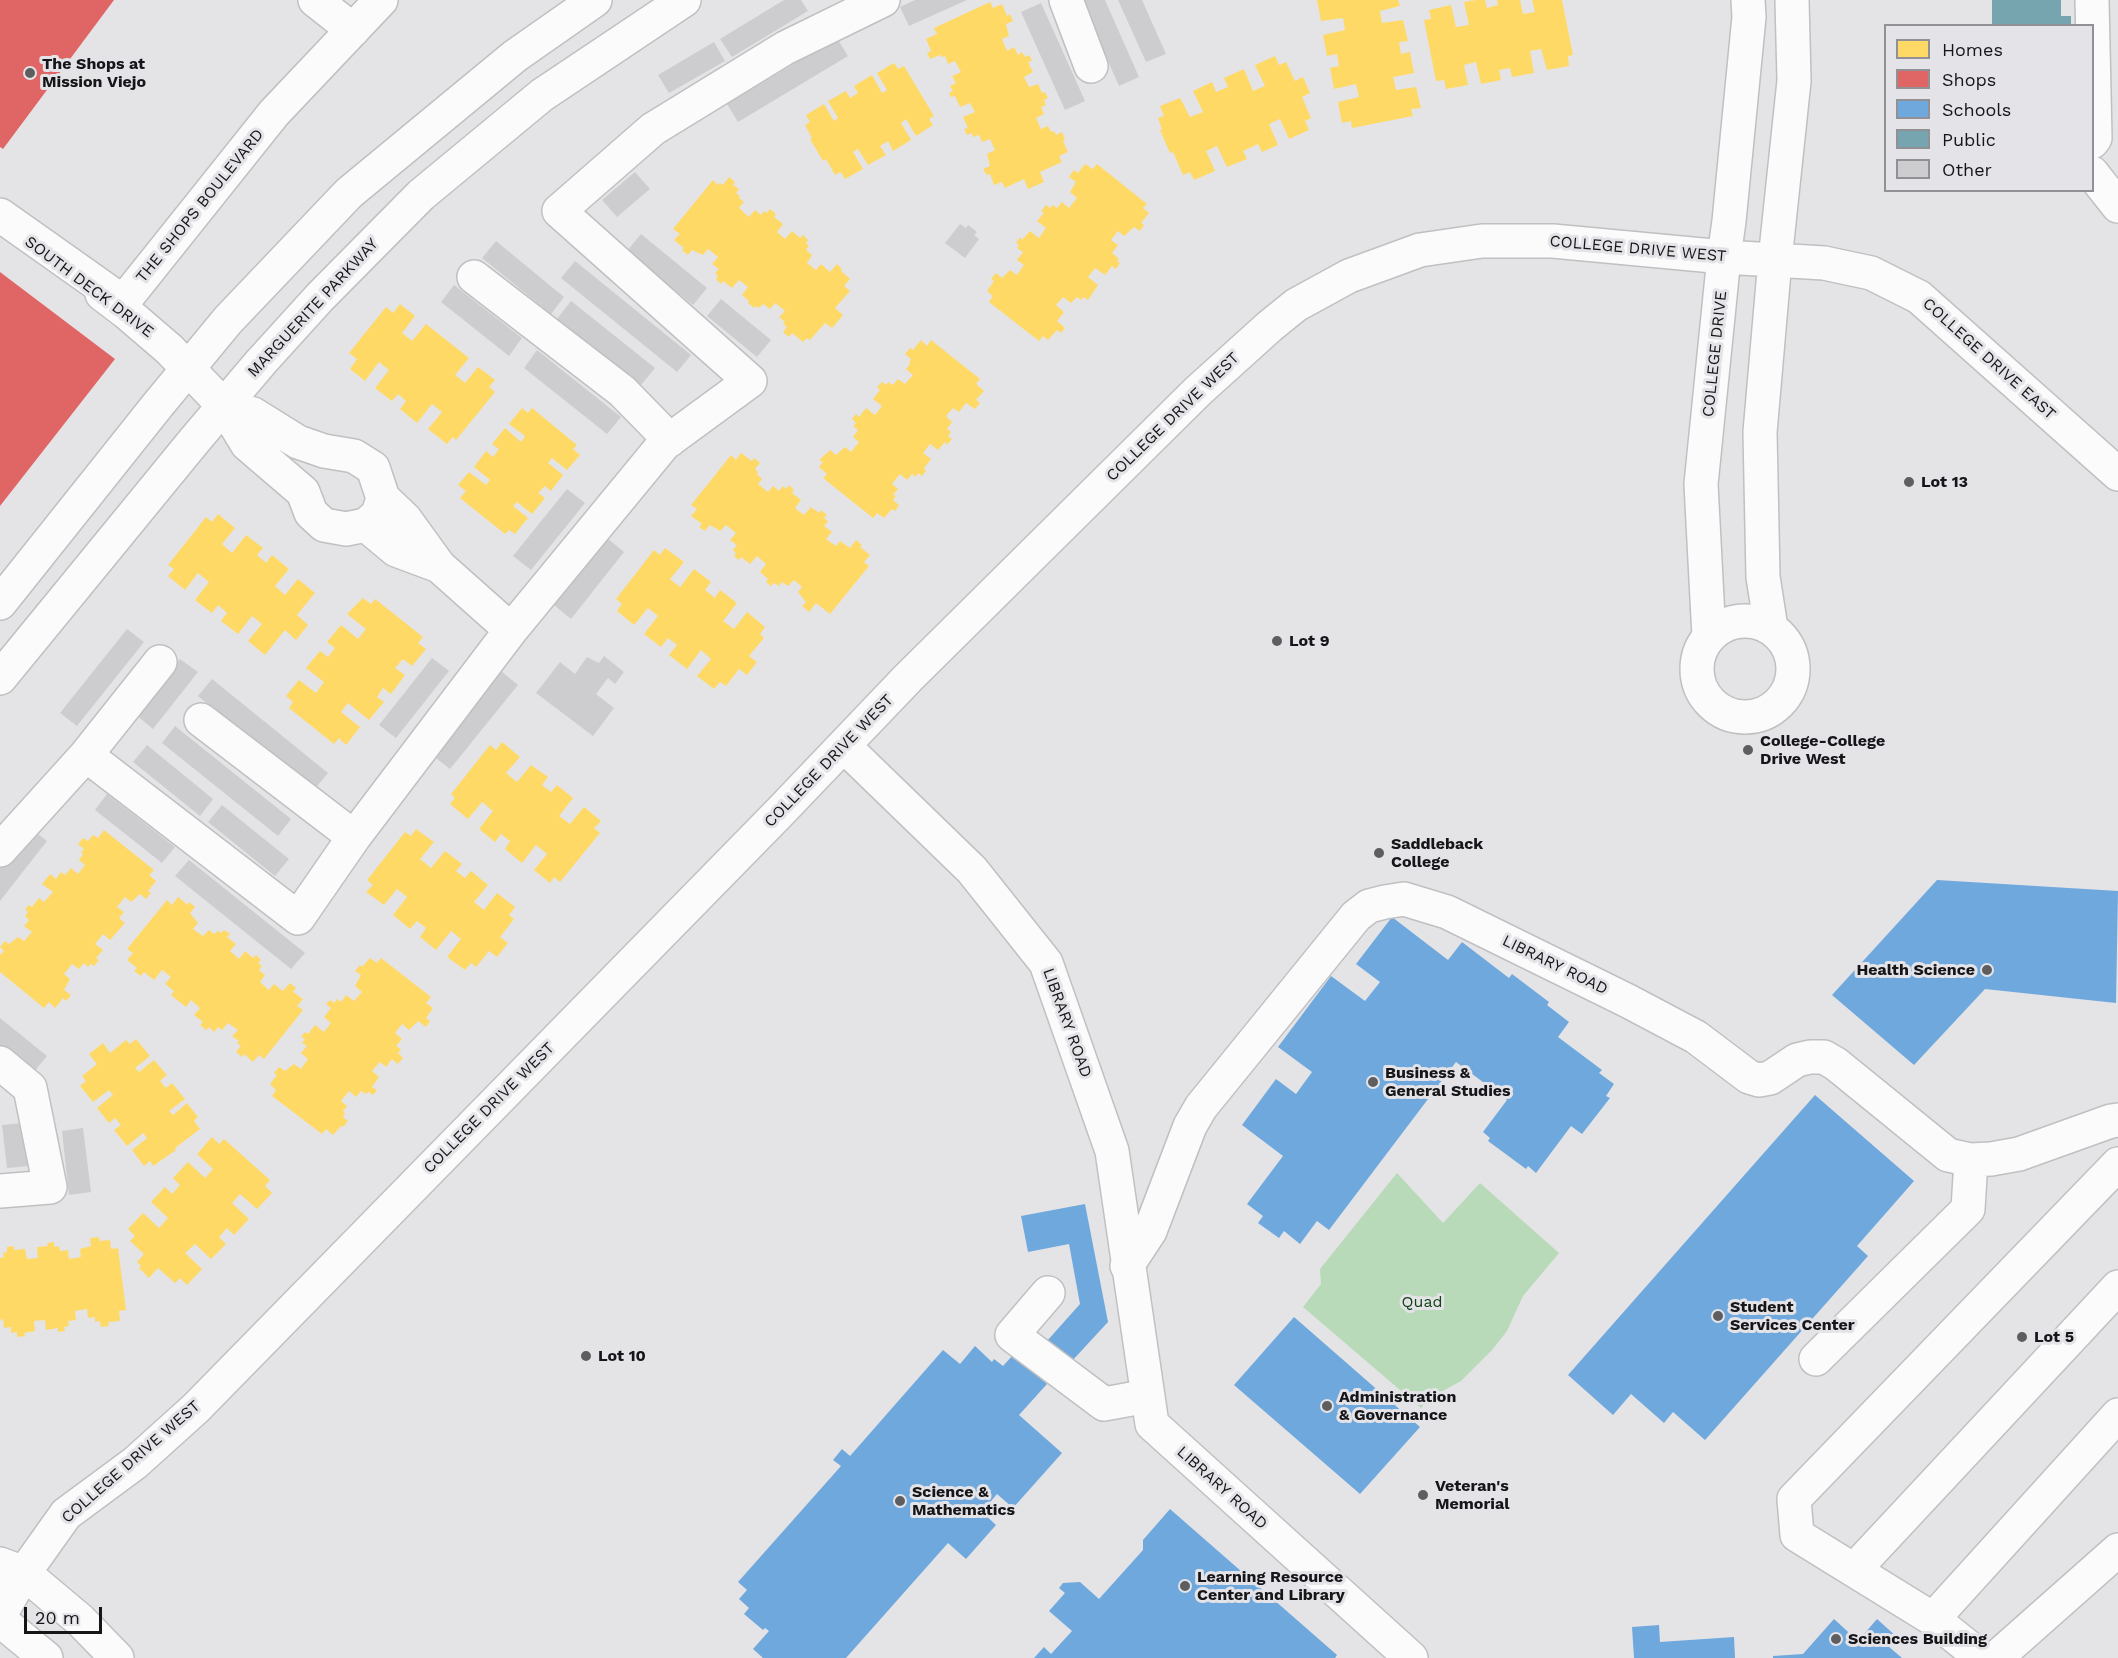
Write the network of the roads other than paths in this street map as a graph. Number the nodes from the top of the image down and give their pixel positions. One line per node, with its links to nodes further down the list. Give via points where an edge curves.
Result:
1 (315, 0): 11 (street)
2 (381, 0): 11 (street, THE SHOPS BOULEVARD)
3 (595, 0): 22 (street, via 515,56 349,193)
4 (684, 0): 23 (street, MARGUERITE PARKWAY, via 542,95 421,195 320,297)
5 (883, 0): 24 (street, via 785,48 653,129 559,211 750,381)
6 (1066, 0): 12 (street)
7 (1748, 0): 19 (street, COLLEGE DRIVE)
8 (1792, 0): 20 (street, via 1794,81)
9 (2092, 0): 10 (street)
10 (2093, 24)
11 (353, 30): 17 (street, THE SHOPS BOULEVARD, via 274,112 123,302)
12 (1092, 66)
13 (2094, 92): 14 (street)
14 (2094, 139)
15 (2094, 176): 16 (street)
16 (2118, 206)
17 (0, 215)
18 (0, 230): 22 (street, SOUTH DECK DRIVE, via 14,231 128,313)
19 (1724, 257): 20 (street, COLLEGE DRIVE WEST); 30 (street, COLLEGE DRIVE, via 1701,484); 34 (street, COLLEGE DRIVE WEST, via 1553,241 1482,241 1420,250 1348,276 1296,305 1198,390)
20 (1775, 260): 25 (street, COLLEGE DRIVE EAST, via 1824,262 1871,273 1919,297); 28 (street, via 1760,432 1763,577)
21 (474, 277): 24 (street, via 622,391)
22 (188, 369): 23 (street, SOUTH DECK DRIVE); 27 (street)
23 (224, 406): 26 (street, via 253,414 298,442 354,456 373,468); 26 (street, SOUTH DECK DRIVE, via 247,444 303,492 311,513 324,525 346,529); 32 (street, MARGUERITE PARKWAY)
24 (670, 440): 29 (street)
25 (2118, 474)
26 (374, 512): 29 (street, via 405,519 439,566)
27 (0, 603)
28 (1771, 628): 30 (street, via 1745,621 1719,628); 30 (street, COLLEGE DRIVE, via 1791,653 1794,669 1785,697 1760,715 1730,715 1706,698 1696,668)
29 (511, 630): 36 (street)
30 (1709, 637)
31 (160, 662): 35 (street)
32 (0, 678)
33 (201, 720): 36 (street)
34 (843, 746): 43 (street, LIBRARY ROAD, via 972,870 1046,963 1112,1152); 50 (street, COLLEGE DRIVE WEST, via 196,1408 135,1463 66,1514)
35 (86, 755): 36 (street, via 298,918); 37 (street)
36 (354, 837)
37 (0, 850)
38 (0, 1063): 42 (street, via 30,1088 50,1187)
39 (2118, 1120): 40 (street, LIBRARY ROAD, via 2019,1154)
40 (1971, 1160): 43 (street, LIBRARY ROAD, via 1948,1155 1824,1057 1797,1060 1770,1078 1749,1077 1696,1037 1628,1001 1456,916 1404,899 1369,906 1356,916 1201,1107 1150,1231); 46 (street, via 1968,1209)
41 (2118, 1164): 51 (street, via 1794,1499 1797,1535)
42 (0, 1191)
43 (1127, 1266): 47 (street, LIBRARY ROAD)
44 (2118, 1287): 51 (street)
45 (1048, 1293): 47 (street, via 1012,1335 1104,1404)
46 (1816, 1359)
47 (1148, 1396): 56 (street, LIBRARY ROAD, via 1152,1424)
48 (2118, 1415): 53 (street)
49 (2118, 1550): 58 (street)
50 (12, 1568): 52 (street, COLLEGE DRIVE WEST); 55 (street, via 80,1620)
51 (1854, 1570): 53 (street)
52 (0, 1618): 54 (street, COLLEGE DRIVE WEST)
53 (1933, 1619): 57 (street)
54 (46, 1658)
55 (117, 1658)
56 (1411, 1658)
57 (1982, 1658)
58 (1996, 1658)

